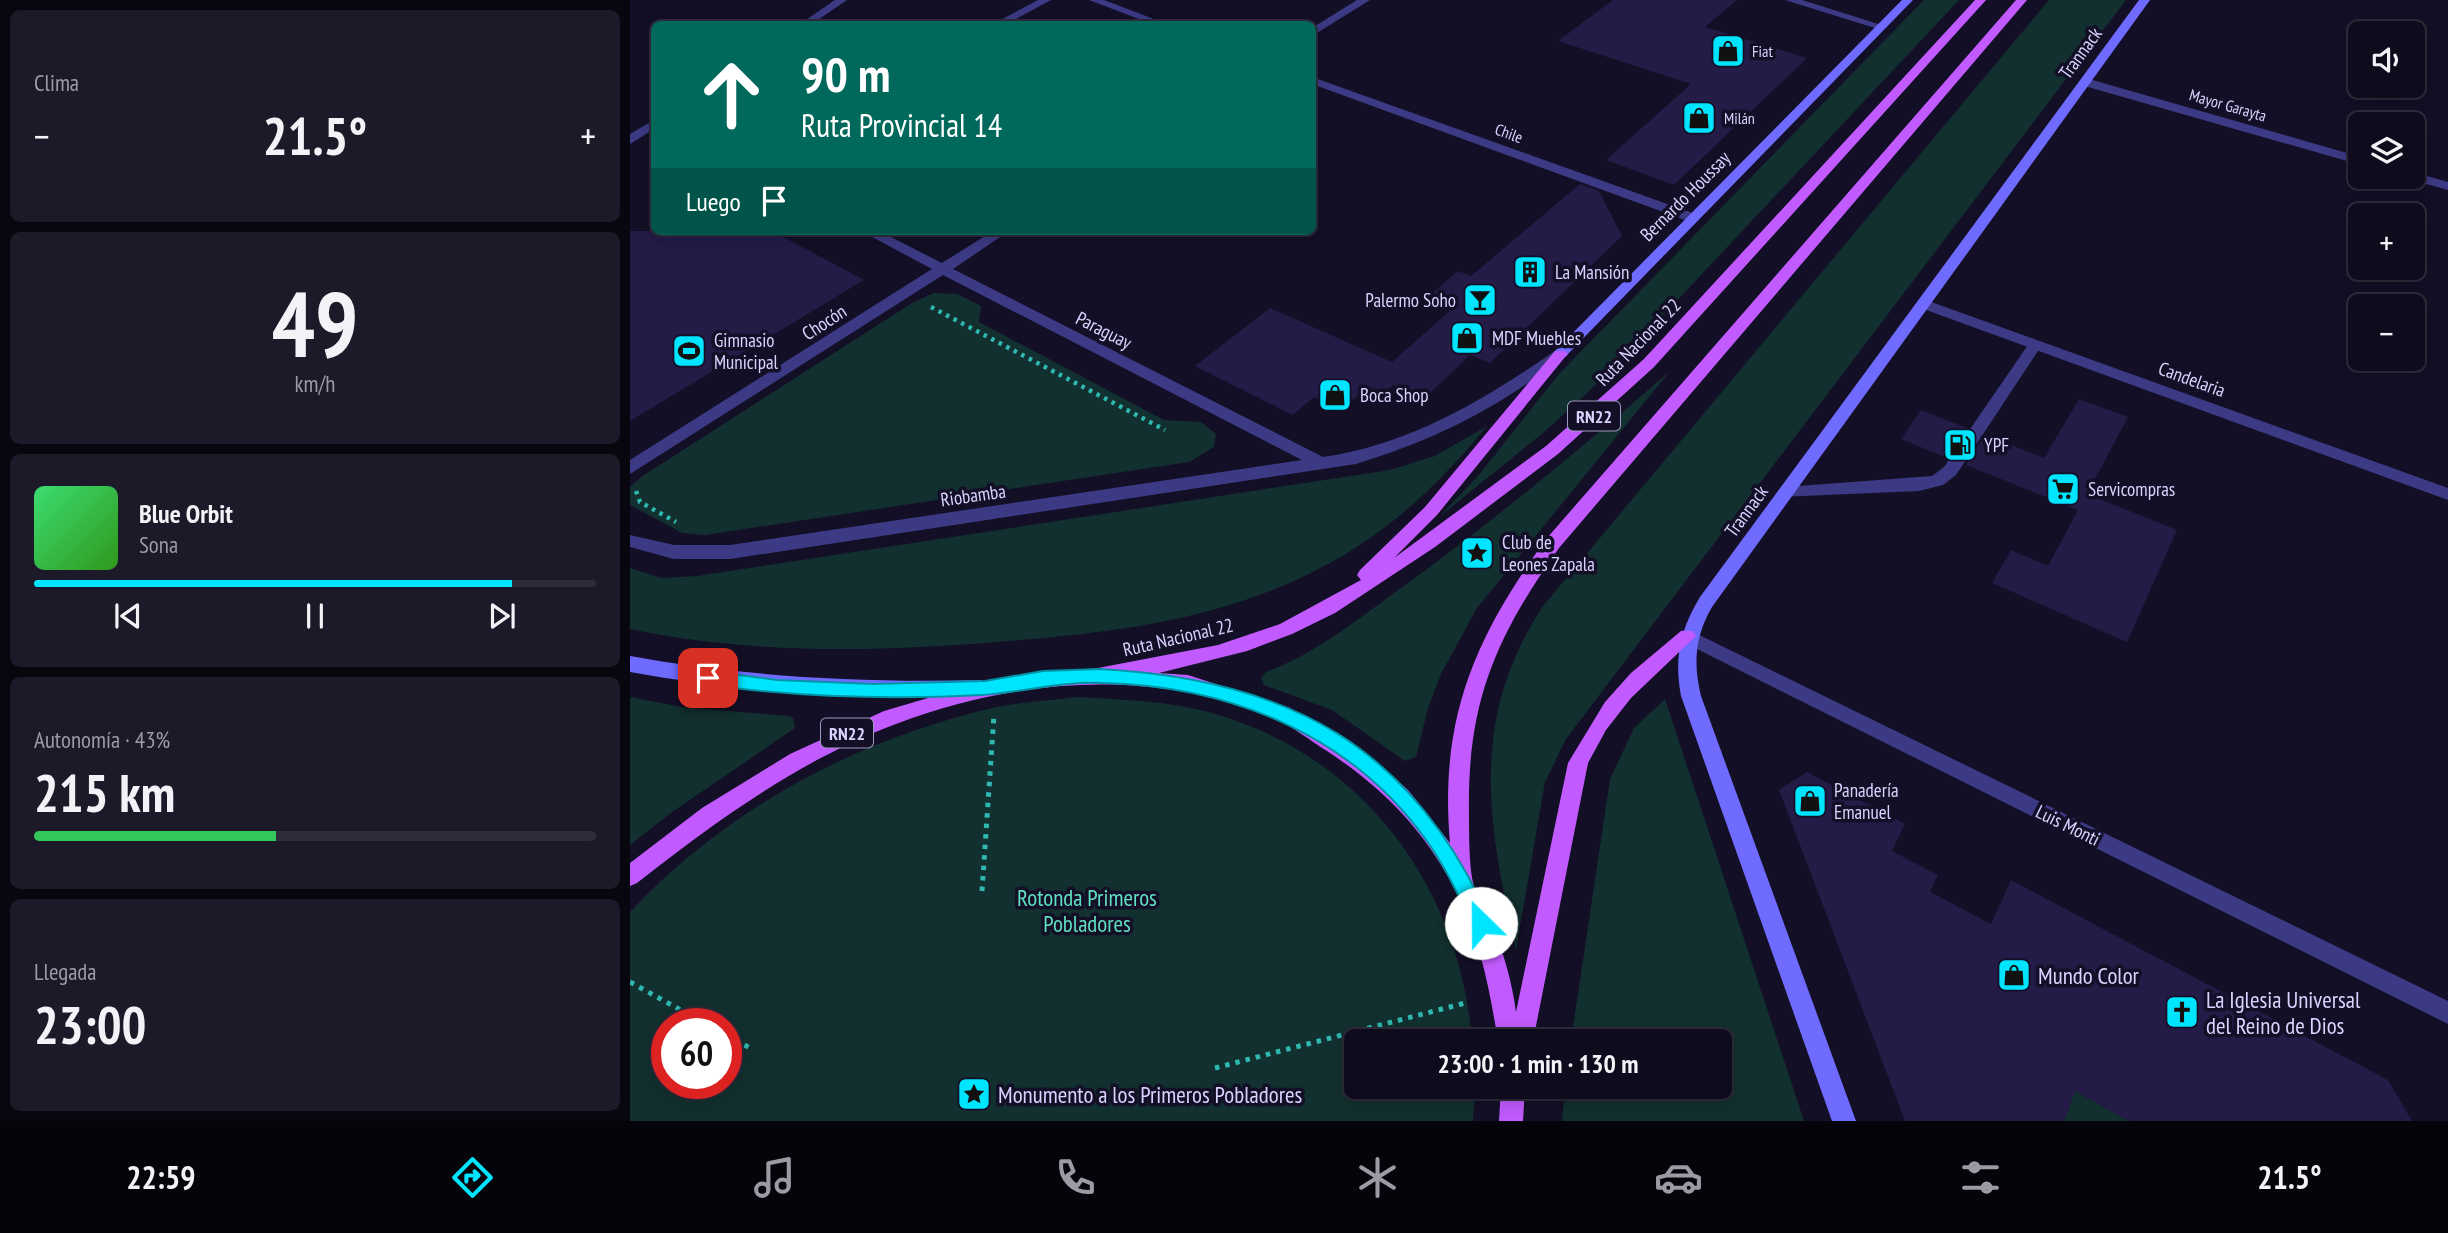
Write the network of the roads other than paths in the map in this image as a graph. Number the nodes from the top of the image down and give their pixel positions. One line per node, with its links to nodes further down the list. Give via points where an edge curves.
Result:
1 (842, 0): 10 (street)
2 (1046, 0): 11 (street)
3 (1094, 0): 12 (street)
4 (1365, 0): 14 (street)
5 (1790, 0): 13 (street)
6 (1909, 0): 13 (street, Bernardo Houssay)
7 (1981, 0): 34 (main road, Ruta Nacional 22 / RN22, via 1613,399 1528,471 1393,569)
8 (2022, 0): 40 (main road, RN22, via 1522,584 1476,671 1464,716 1457,825)
9 (2145, 0): 16 (street, Trannack)
10 (810, 21)
11 (1005, 21)
12 (1153, 21)
13 (1882, 27): 22 (street, Bernardo Houssay)
14 (1316, 31)
15 (1316, 81): 22 (street, Chile)
16 (2085, 82): 19 (street, Mayor Garayta); 26 (street, Trannack)
17 (651, 126): 18 (street)
18 (630, 140)
19 (2348, 157)
20 (2425, 179): 21 (street)
21 (2448, 186)
22 (1693, 218): 28 (street, Bernardo Houssay)
23 (876, 235): 25 (street, Paraguay)
24 (996, 235): 25 (street, Chocón)
25 (942, 269): 29 (street, Paraguay); 30 (street, Chocón)
26 (1923, 304): 27 (street, Candelaria); 31 (street, Trannack)
27 (2035, 345): 31 (street, via 1950,471 1937,481); 32 (street, Candelaria)
28 (1560, 354): 29 (street, Bernardo Houssay, via 1484,407 1425,437); 34 (main road, via 1424,519)
29 (1323, 464): 33 (street, Riobamba, via 730,552 674,552)
30 (630, 468)
31 (1784, 493): 35 (street, Trannack)
32 (2448, 494)
33 (630, 541)
34 (1335, 604): 37 (main road, Ruta Nacional 22 / RN22, via 1285,630 1228,650)
35 (1687, 636): 41 (street, Luis Monti); 43 (main road, via 1615,700 1578,763); 46 (street, Trannack, via 1684,654 1691,696)
36 (630, 664): 38 (street, via 777,687 873,691)
37 (1100, 676): 38 (main road, RN22, via 1043,678); 40 (main road, RN22, via 1155,678 1209,688 1307,724 1392,787 1431,831)
38 (985, 688): 39 (main road, RN22, via 925,703 806,752 698,821)
39 (630, 876)
40 (1464, 883): 42 (main road, RN22, via 1489,943)
41 (2448, 1013)
42 (1508, 1029)
43 (1524, 1029)
44 (1512, 1099): 45 (main road)
45 (1511, 1121)
46 (1844, 1121)

